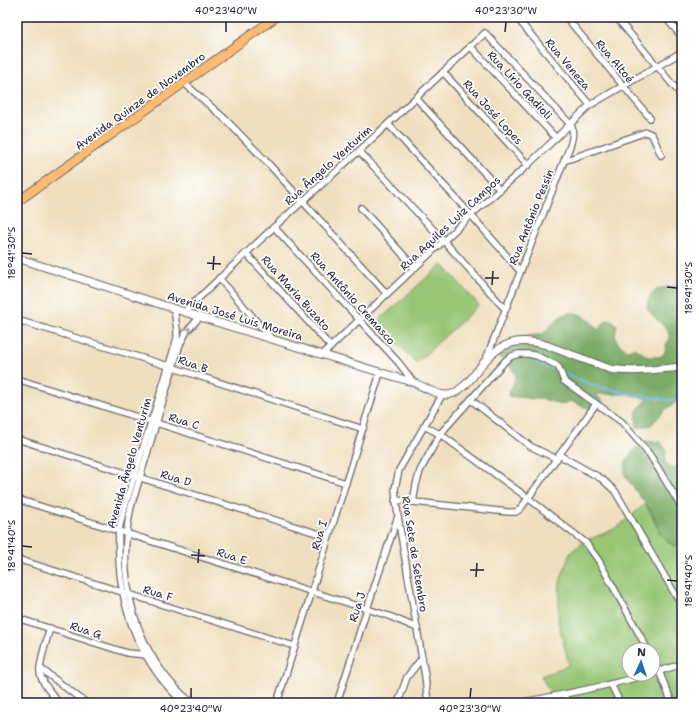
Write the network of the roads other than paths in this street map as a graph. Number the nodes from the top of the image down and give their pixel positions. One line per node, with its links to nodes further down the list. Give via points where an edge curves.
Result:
1 (276, 17): 11 (main road, Avenida Quinze de Novembro)
2 (516, 17): 15 (street, Rua Veneza)
3 (566, 17): 12 (street, Rua Altoé)
4 (616, 17): 9 (street)
5 (665, 17): 6 (street)
6 (682, 37)
7 (470, 46): 10 (street, Rua Ângelo Venturim); 18 (street, Rua Ângelo Venturim, via 485,33); 19 (street, Rua Lírio Gadioli)
8 (682, 52): 9 (street, Rua Aquiles Luiz Campos)
9 (658, 67): 12 (street, Rua Aquiles Luiz Campos); 13 (street)
10 (444, 72): 14 (street, Rua Ângelo Venturim); 23 (street, Rua José Lopes)
11 (183, 82): 25 (street, via 224,118); 26 (main road, Avenida Quinze de Novembro)
12 (624, 87): 15 (street, Rua Aquiles Luiz Campos); 16 (street, Rua Altoé)
13 (682, 96)
14 (416, 98): 17 (street, Rua Ângelo Venturim); 24 (street)
15 (590, 105): 18 (street, Rua Aquiles Luiz Campos)
16 (650, 118)
17 (388, 124): 20 (street, Rua Ângelo Venturim); 28 (street)
18 (570, 124): 19 (street, Rua Aquiles Luiz Campos); 22 (street, Rua Antônio Pessin, via 573,136)
19 (556, 138): 23 (street, Rua Aquiles Luiz Campos)
20 (359, 151): 25 (street, Rua Ângelo Venturim); 30 (street)
21 (660, 155): 22 (street, via 653,137 646,132)
22 (564, 161): 34 (street, Rua Antônio Pessin)
23 (528, 165): 24 (street, Rua Aquiles Luiz Campos)
24 (500, 190): 28 (street, Rua Aquiles Luiz Campos)
25 (303, 201): 29 (street, Rua Ângelo Venturim); 36 (street)
26 (17, 202)
27 (361, 208): 33 (street)
28 (471, 215): 30 (street, Rua Aquiles Luiz Campos); 34 (street)
29 (274, 227): 31 (street, Rua Ângelo Venturim); 42 (street, Rua Antônio Cremasco)
30 (444, 241): 33 (street, Rua Aquiles Luiz Campos); 38 (street)
31 (246, 253): 35 (street, Rua Ângelo Venturim); 44 (street, Rua Maria Buzato)
32 (17, 258): 37 (street, Avenida José Luis Moreira)
33 (415, 268): 36 (street, Rua Aquiles Luiz Campos)
34 (520, 271): 38 (street, Rua Antônio Pessin)
35 (219, 278): 39 (street, Rua Ângelo Venturim); 43 (street)
36 (387, 294): 42 (street, Rua Aquiles Luiz Campos)
37 (174, 308): 39 (street, Avenida José Luis Moreira); 47 (street, Avenida Ângelo Venturim, via 177,330)
38 (504, 310): 46 (street, Rua Antônio Pessin)
39 (184, 312): 40 (street, Avenida José Luis Moreira)
40 (200, 317): 43 (street, Avenida José Luis Moreira); 47 (street, Avenida Ângelo Venturim, one-way to 40, via 187,330)
41 (17, 320): 47 (street, Rua B)
42 (360, 321): 44 (street, Rua Aquiles Luiz Campos); 51 (street, Rua Antônio Cremasco)
43 (271, 338): 45 (street, Avenida José Luis Moreira)
44 (330, 347): 45 (street, Rua Aquiles Luiz Campos)
45 (323, 354): 49 (street, Avenida José Luis Moreira)
46 (485, 361): 48 (street, via 494,352 509,344 529,341 610,370 639,371); 52 (street, via 464,387)
47 (170, 367): 55 (street, Avenida Ângelo Venturim); 57 (street, Rua B)
48 (682, 367)
49 (380, 373): 51 (street, Avenida José Luis Moreira); 57 (street, Rua I)
50 (17, 379): 55 (street, Rua C)
51 (415, 384): 52 (street, Avenida José Luis Moreira)
52 (444, 395): 56 (street, Rua Sete de Setembro)
53 (471, 400): 54 (street, via 506,360 519,354 529,354 556,365 564,381); 58 (street); 60 (street, via 530,446)
54 (596, 404): 60 (street); 67 (street, via 622,422 650,455)
55 (154, 422): 61 (street, Avenida Ângelo Venturim); 62 (street, Rua C)
56 (424, 426): 58 (street); 65 (street, Rua Sete de Setembro, via 399,470 395,489)
57 (363, 429): 62 (street, Rua I)
58 (440, 434): 63 (street); 66 (street, via 420,471)
59 (17, 439): 61 (street, Rua D)
60 (558, 457): 63 (street); 76 (street, via 602,479 615,491)
61 (137, 476): 69 (street, Avenida Ângelo Venturim); 70 (street, Avenida Ângelo Venturim); 71 (street, Rua D)
62 (346, 483): 71 (street, Rua I)
63 (528, 498): 66 (street, via 516,512); 81 (street, via 586,543 599,561)
64 (17, 499): 69 (street, Rua E)
65 (396, 500): 66 (street); 68 (street, Rua Sete de Setembro)
66 (413, 502)
67 (682, 508)
68 (398, 517): 77 (street, Rua J); 80 (street, Rua Sete de Setembro)
69 (119, 530): 70 (street, Rua E); 73 (street, Avenida Ângelo Venturim)
70 (126, 533): 74 (street, Rua E); 75 (street, Avenida Ângelo Venturim, via 125,568)
71 (329, 537): 74 (street, Rua I)
72 (17, 559): 73 (street, Rua F)
73 (122, 592): 75 (street, Rua F); 83 (street, Avenida Ângelo Venturim, via 132,627)
74 (313, 592): 77 (street, Rua E); 82 (street, Rua I)
75 (128, 594): 82 (street, Rua F); 83 (street, Avenida Ângelo Venturim)
76 (682, 606)
77 (366, 609): 80 (street, Rua E); 97 (street, Rua J)
78 (17, 618): 79 (street, Rua G)
79 (50, 628): 83 (street, Rua G, via 128,653); 86 (street)
80 (417, 628): 84 (street, Rua Sete de Setembro)
81 (644, 642)
82 (294, 646): 96 (street, Rua I)
83 (148, 655): 94 (street, Avenida Ângelo Venturim, via 164,683); 95 (street, Avenida Ângelo Venturim)
84 (422, 658): 98 (street, via 408,677); 99 (street, Rua Sete de Setembro)
85 (682, 664): 87 (street)
86 (40, 668): 92 (street, via 42,678); 93 (street)
87 (661, 670)
88 (621, 681): 90 (street)
89 (661, 682): 103 (street)
90 (611, 684): 91 (street); 102 (street)
91 (564, 695): 100 (street); 101 (street)
92 (58, 703)
93 (86, 703)
94 (184, 703)
95 (192, 703)
96 (277, 703)
97 (337, 703)
98 (398, 703)
99 (428, 703)
100 (518, 703)
101 (567, 703)
102 (620, 703)
103 (672, 703)

